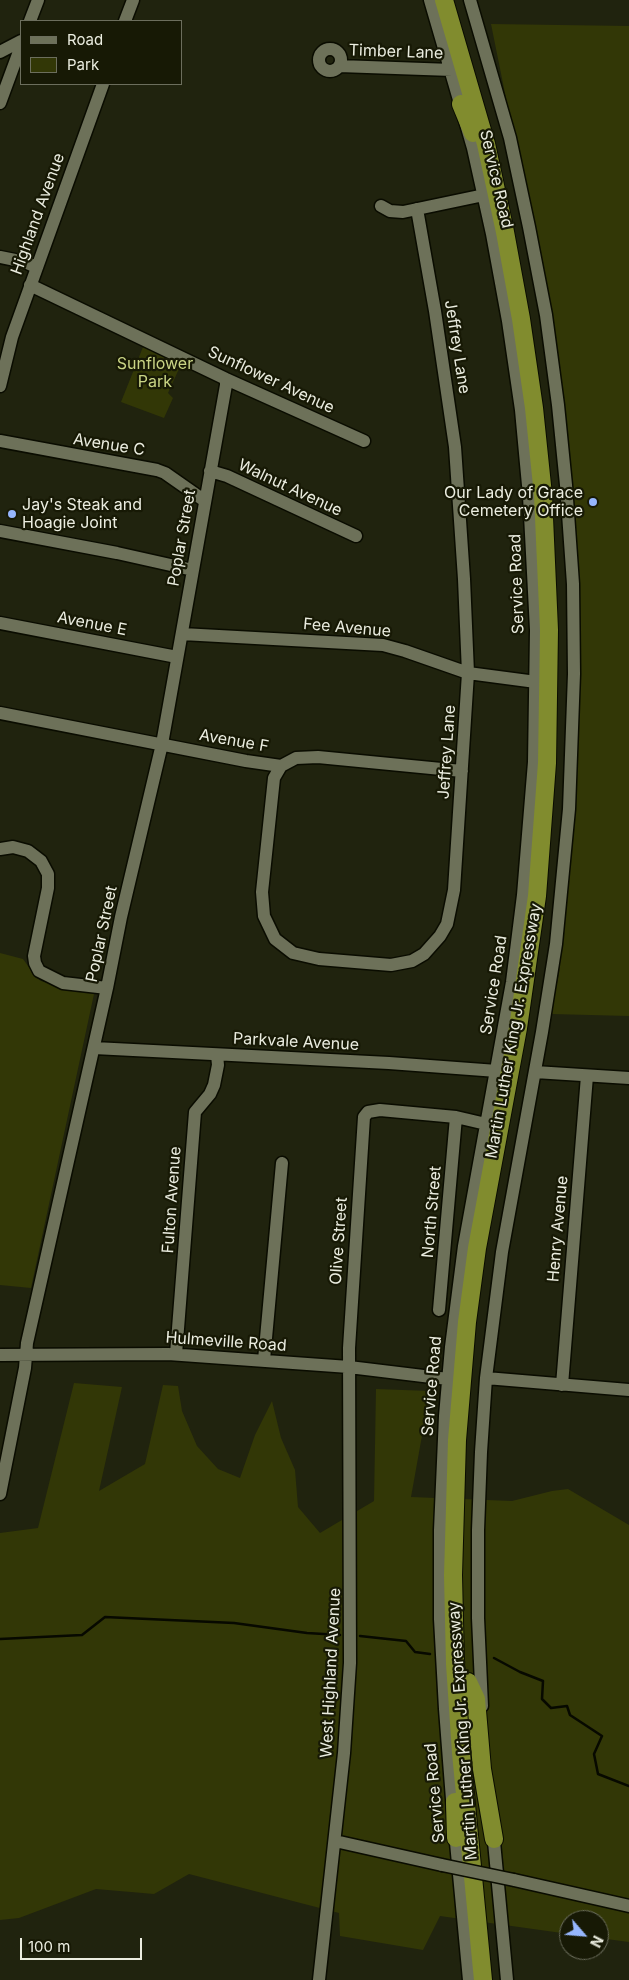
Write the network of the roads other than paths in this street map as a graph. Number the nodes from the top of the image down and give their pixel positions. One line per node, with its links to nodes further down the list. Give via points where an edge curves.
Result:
1 (38, 0): 7 (street)
2 (133, 0): 8 (street)
3 (430, 0): 13 (street)
4 (444, 0): 17 (highway, Martin Luther King Jr. Expressway, via 474,100)
5 (456, 0): 65 (highway, Martin Luther King Jr. Expressway, via 496,142 532,317 553,486 560,638 558,763 547,898 529,1030 488,1250 471,1396 464,1530)
6 (470, 0): 47 (street, Service Road, via 510,138 538,271 558,405 570,539 574,683 570,800 556,944)
7 (30, 20)
8 (125, 20)
9 (20, 42): 11 (street)
10 (20, 49): 15 (street)
11 (0, 52)
12 (339, 66): 13 (street, Timber Lane)
13 (452, 70): 16 (street)
14 (102, 85): 21 (street, Highland Avenue)
15 (0, 103)
16 (461, 104): 17 (highway)
17 (490, 192): 19 (street); 37 (street, Service Road, via 524,435 533,559); 64 (highway, Martin Luther King Jr. Expressway, via 521,319 539,451 548,585 549,719 545,808 531,941 479,1239 463,1359 455,1485)
18 (380, 206): 19 (street, via 395,212)
19 (417, 210): 36 (street, Jeffrey Lane, via 455,447)
20 (0, 257): 21 (street)
21 (36, 267): 22 (street, Highland Avenue)
22 (30, 285): 23 (street, Highland Avenue); 24 (street, Sunflower Avenue)
23 (4, 350): 25 (street, Highland Avenue)
24 (226, 378): 27 (street, Sunflower Avenue); 28 (street, Poplar Street)
25 (0, 386)
26 (0, 441): 29 (street, Avenue C, via 157,470)
27 (364, 441)
28 (210, 471): 29 (street, Poplar Street); 31 (street, Walnut Avenue)
29 (205, 501): 32 (street, Poplar Street)
30 (0, 531): 32 (street)
31 (356, 536)
32 (193, 570): 34 (street, Poplar Street)
33 (0, 623): 35 (street, Avenue E)
34 (182, 634): 35 (street, Poplar Street); 36 (street, Fee Avenue, via 383,645)
35 (177, 657): 39 (street, Poplar Street)
36 (468, 673): 37 (street, Fee Avenue); 41 (street, Jeffrey Lane)
37 (536, 682): 46 (street, Service Road, via 526,868)
38 (0, 713): 39 (street, Avenue F)
39 (162, 744): 40 (street, Avenue F); 43 (street, Poplar Street)
40 (281, 766): 41 (street, Avenue F, via 296,758 318,756); 41 (street, Jeffrey Lane, via 274,778 262,892 264,916 270,932 283,947 299,955 391,965 412,961 424,954 447,924 454,890)
41 (462, 771)
42 (0, 849): 43 (street, via 13,847 28,851 41,861 48,874 34,956 39,971)
43 (107, 988): 44 (street, Poplar Street)
44 (94, 1048): 45 (street, Parkvale Avenue); 56 (street, Poplar Street)
45 (217, 1055): 46 (street, Parkvale Avenue); 54 (street, Fulton Avenue, via 214,1085 195,1112)
46 (497, 1071): 51 (street, Service Road)
47 (535, 1072): 48 (street); 59 (street, Service Road, via 503,1242)
48 (587, 1076): 49 (street); 61 (street, Henry Avenue)
49 (629, 1078)
50 (456, 1117): 51 (street); 53 (street, North Street); 58 (street, Olive Street, via 380,1110 368,1112 364,1117)
51 (486, 1124): 60 (street, Service Road, via 464,1246)
52 (282, 1163): 57 (street)
53 (439, 1310)
54 (176, 1354): 56 (street, Hulmeville Road); 57 (street, Hulmeville Road)
55 (0, 1355): 56 (street, Hulmeville Road)
56 (25, 1356): 63 (street, Poplar Street, via 26,1368)
57 (264, 1360): 58 (street, Hulmeville Road)
58 (349, 1367): 60 (street, Hulmeville Road); 68 (street, West Highland Avenue, via 350,1663)
59 (486, 1378): 61 (street); 67 (street, Service Road, via 479,1486 478,1618)
60 (448, 1379): 66 (street, Service Road, via 441,1484 440,1619)
61 (562, 1385): 62 (street)
62 (629, 1390)
63 (0, 1494)
64 (455, 1664): 66 (highway); 72 (highway, Martin Luther King Jr. Expressway)
65 (468, 1682): 67 (highway, via 476,1699 482,1769); 73 (highway, Martin Luther King Jr. Expressway)
66 (456, 1838): 71 (street, Service Road)
67 (494, 1839): 74 (street, Service Road)
68 (335, 1841): 69 (street, bridge); 70 (street, West Highland Avenue)
69 (629, 1906)
70 (319, 1980)
71 (469, 1980)
72 (483, 1980)
73 (494, 1980)
74 (507, 1980)

